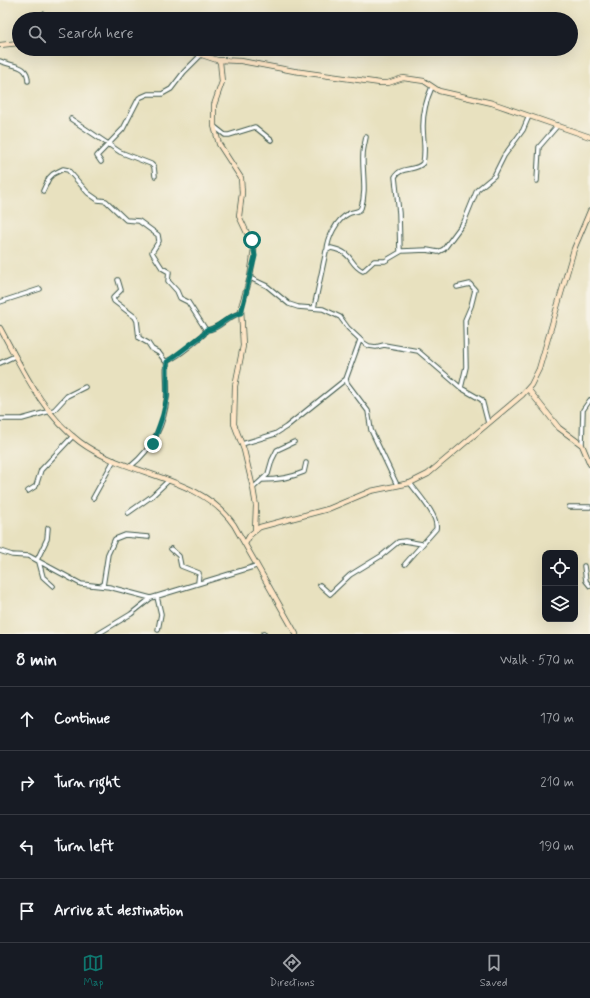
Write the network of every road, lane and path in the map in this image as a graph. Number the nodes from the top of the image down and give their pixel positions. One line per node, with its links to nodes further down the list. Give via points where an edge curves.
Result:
1 (12, 44): 2 (street)
2 (0, 45)
3 (200, 56): 16 (street, via 171,89 162,94 148,94 139,98 123,129)
4 (207, 56): 5 (street)
5 (218, 60): 8 (street, via 242,61 380,83 410,78); 12 (street, via 222,82 214,105)
6 (0, 61): 7 (street, via 25,69)
7 (28, 81)
8 (432, 86): 9 (street, via 439,91 492,103); 23 (street, via 424,119 423,163 400,171 395,177)
9 (529, 116): 11 (street); 23 (street, via 494,176 477,190 464,222 444,249 438,252)
10 (71, 120): 16 (street)
11 (558, 125): 14 (street); 19 (street, via 540,147)
12 (214, 126): 15 (street, via 225,135 255,127); 24 (street, via 219,144 241,178 239,216 254,248)
13 (366, 137): 22 (street, via 363,152 365,179 362,206 358,211 346,215 335,228)
14 (590, 137)
15 (271, 140)
16 (107, 144): 17 (street, via 97,156); 18 (street, via 120,152 152,164)
17 (101, 162)
18 (155, 176)
19 (537, 181)
20 (43, 191): 32 (street, via 53,174 63,169 68,170 88,193 98,200 106,201 126,220 139,221 158,234 159,240 152,252 162,268 169,272 168,281 180,298 188,302)
21 (589, 214): 40 (street, via 574,249 539,369)
22 (327, 250): 23 (street, via 331,248 344,252 363,271 374,261 385,261); 29 (street)
23 (400, 252)
24 (250, 278): 29 (street, via 267,286 288,304); 30 (street)
25 (118, 280): 35 (street, via 121,290 113,298 114,301 136,319 139,338 148,343)
26 (457, 287): 39 (street, via 470,284 475,290 465,320 466,367)
27 (40, 289): 28 (street)
28 (0, 302)
29 (314, 308): 33 (street, via 340,317)
30 (241, 313): 32 (street, via 231,315 218,326); 47 (street, via 243,346 235,386 234,424)
31 (0, 328): 34 (street)
32 (206, 330): 35 (street)
33 (360, 340): 37 (street); 39 (street, via 364,344 376,347 384,345 418,351)
34 (15, 356): 36 (street); 42 (street)
35 (167, 362): 52 (street, via 167,397 153,444 145,455)
36 (0, 363)
37 (346, 379): 47 (street, via 280,431); 56 (street, via 350,390 368,411 371,430)
38 (85, 387): 42 (street, via 73,391)
39 (461, 388): 44 (street, via 482,400)
40 (528, 389): 44 (street); 48 (street, via 559,428)
41 (590, 400): 48 (street, via 583,410)
42 (50, 411): 43 (street, via 22,419); 45 (street)
43 (0, 419)
44 (488, 423): 55 (street, via 428,474)
45 (73, 436): 49 (street, via 89,448); 58 (street, via 41,470 36,486)
46 (294, 442): 53 (street, via 277,450 268,474)
47 (242, 444): 57 (street)
48 (582, 445): 51 (street)
49 (114, 460): 52 (street); 59 (street)
50 (306, 463): 53 (street, via 304,472 300,474 279,480)
51 (590, 464)
52 (131, 466): 54 (street)
53 (262, 480): 57 (street)
54 (168, 481): 62 (street); 65 (street, via 213,502)
55 (410, 482): 56 (street); 68 (street, via 437,525)
56 (397, 485): 64 (street, via 371,491 328,509 264,525)
57 (253, 488): 64 (street, via 256,506)
58 (28, 491)
59 (93, 498)
60 (569, 507): 61 (street)
61 (590, 507)
62 (128, 513)
63 (48, 528): 71 (street, via 47,539)
64 (254, 531): 65 (street, via 243,534); 67 (street)
65 (238, 532): 67 (street)
66 (148, 537): 80 (street, via 125,534 115,539 108,554)
67 (245, 544): 73 (street)
68 (422, 544): 72 (street); 78 (street, via 398,542 350,575 330,594)
69 (171, 549): 77 (street, via 179,556 181,566 199,573)
70 (0, 551): 71 (street, via 12,555 26,555)
71 (38, 561): 79 (street, via 43,577); 80 (street, via 75,582)
72 (405, 564)
73 (256, 566): 77 (street); 86 (street)
74 (584, 566): 76 (street)
75 (590, 571): 76 (street)
76 (585, 573): 81 (street)
77 (198, 583): 82 (street)
78 (320, 585)
79 (53, 586)
80 (103, 586): 83 (street)
81 (590, 586)
82 (157, 597): 83 (street); 84 (street, via 161,614)
83 (151, 598): 85 (street)
84 (158, 630)
85 (98, 634)
86 (296, 634)

